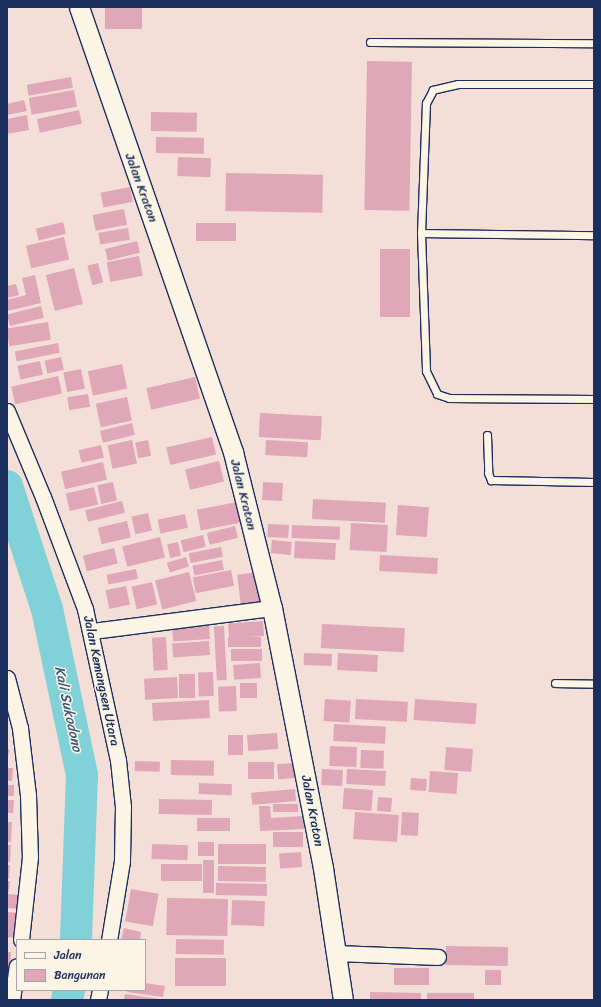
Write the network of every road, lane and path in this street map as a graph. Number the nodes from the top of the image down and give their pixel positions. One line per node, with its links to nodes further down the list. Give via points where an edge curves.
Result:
1 (79, 7): 12 (street, Jalan Kraton, via 233,452)
2 (370, 42): 3 (lane)
3 (594, 43)
4 (594, 84): 5 (lane, via 458,84 433,90 426,103)
5 (421, 233): 6 (lane); 7 (lane, via 426,371 438,394 449,398)
6 (594, 235)
7 (594, 399)
8 (7, 411): 10 (street, Jalan Kemangsen Utara)
9 (487, 435): 11 (lane, via 488,473 491,480)
10 (14, 448): 13 (street, Jalan Kemangsen Utara, via 43,497)
11 (594, 482)
12 (272, 608): 13 (street); 19 (street, Jalan Kraton, via 310,798)
13 (92, 631): 18 (street, Jalan Kemangsen Utara, via 118,760 124,807 122,861)
14 (7, 678): 17 (street, via 20,728 28,795 30,857)
15 (555, 683): 16 (lane)
16 (594, 684)
17 (21, 939)
18 (109, 939)
19 (336, 953): 20 (street); 23 (street, Jalan Kraton)
20 (438, 957)
21 (16, 973): 22 (street)
22 (12, 1000)
23 (342, 1000)

